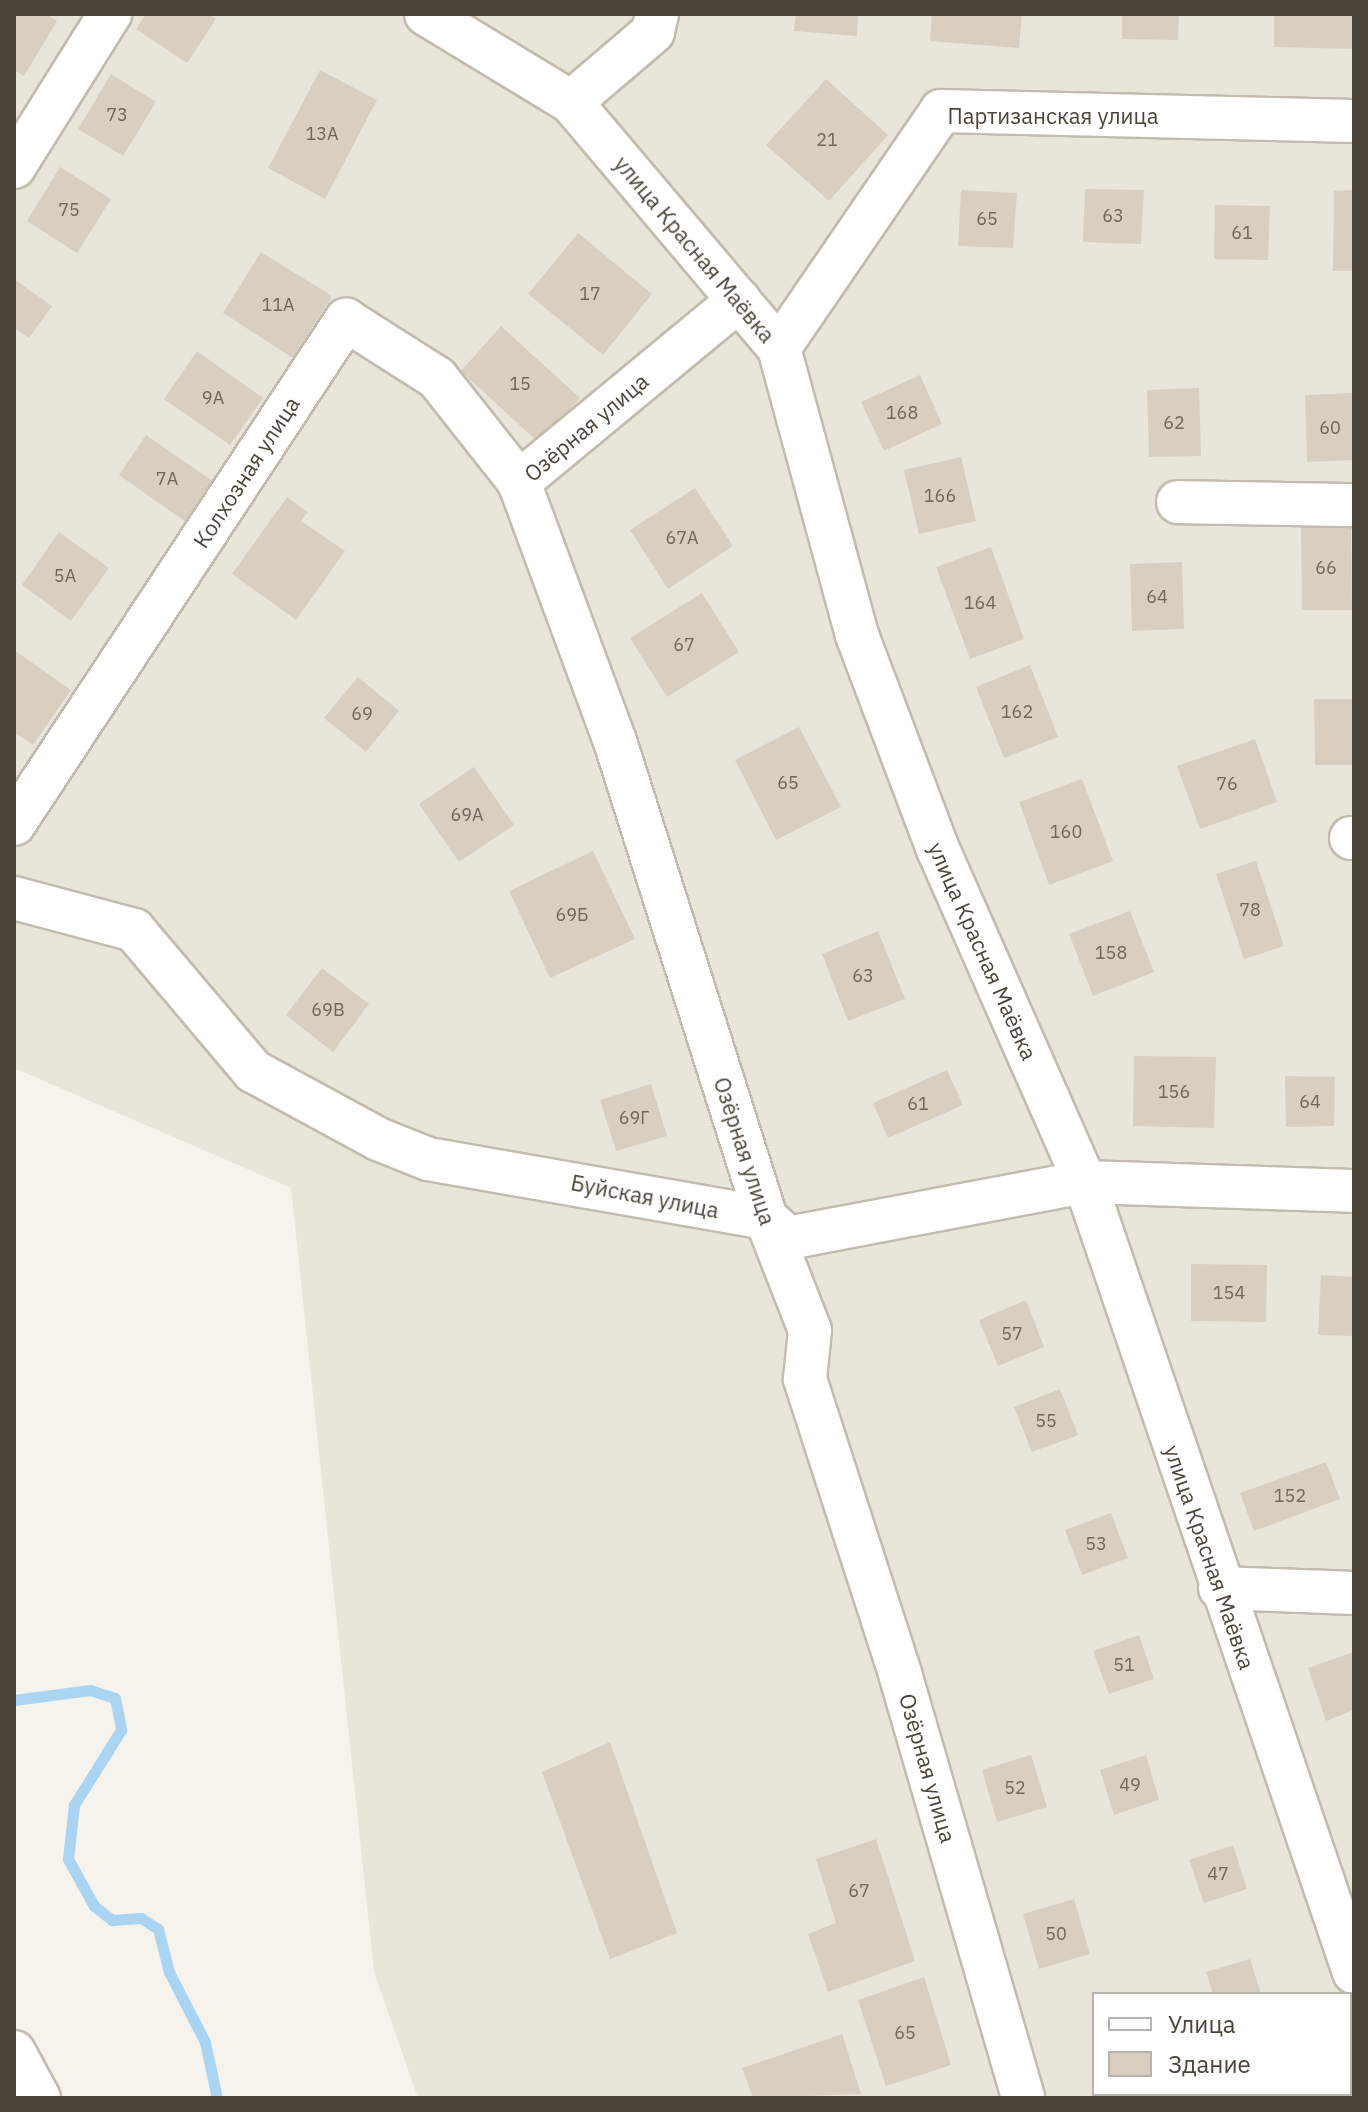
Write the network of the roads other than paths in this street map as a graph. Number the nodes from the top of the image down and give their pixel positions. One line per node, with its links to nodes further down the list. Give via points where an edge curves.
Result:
1 (110, 14): 6 (street)
2 (426, 14): 4 (street)
3 (657, 14): 4 (street, via 653,32)
4 (571, 102): 7 (street, улица Красная Маёвка)
5 (1354, 121): 8 (street, Партизанская улица, via 941,111)
6 (14, 167)
7 (739, 300): 8 (street, улица Красная Маёвка); 9 (street, Озёрная улица)
8 (779, 348): 14 (street, улица Красная Маёвка, via 857,635 937,847)
9 (519, 482): 12 (street, Колхозная улица, via 437,378 346,320); 16 (street, Озёрная улица, via 615,741)
10 (1178, 502): 11 (street)
11 (1354, 505)
12 (14, 824)
13 (14, 898): 16 (street, Буйская улица, via 134,930 253,1071 378,1139 428,1159)
14 (1085, 1182): 15 (street, Буйская улица); 16 (street, Буйская улица, via 788,1238); 17 (street, улица Красная Маёвка)
15 (1354, 1191)
16 (766, 1218): 22 (street, Озёрная улица, via 810,1330 805,1379 901,1677)
17 (1220, 1588): 18 (street); 19 (street, улица Красная Маёвка)
18 (1354, 1593)
19 (1354, 1972)
20 (14, 2052): 21 (street)
21 (39, 2098)
22 (1023, 2098)

